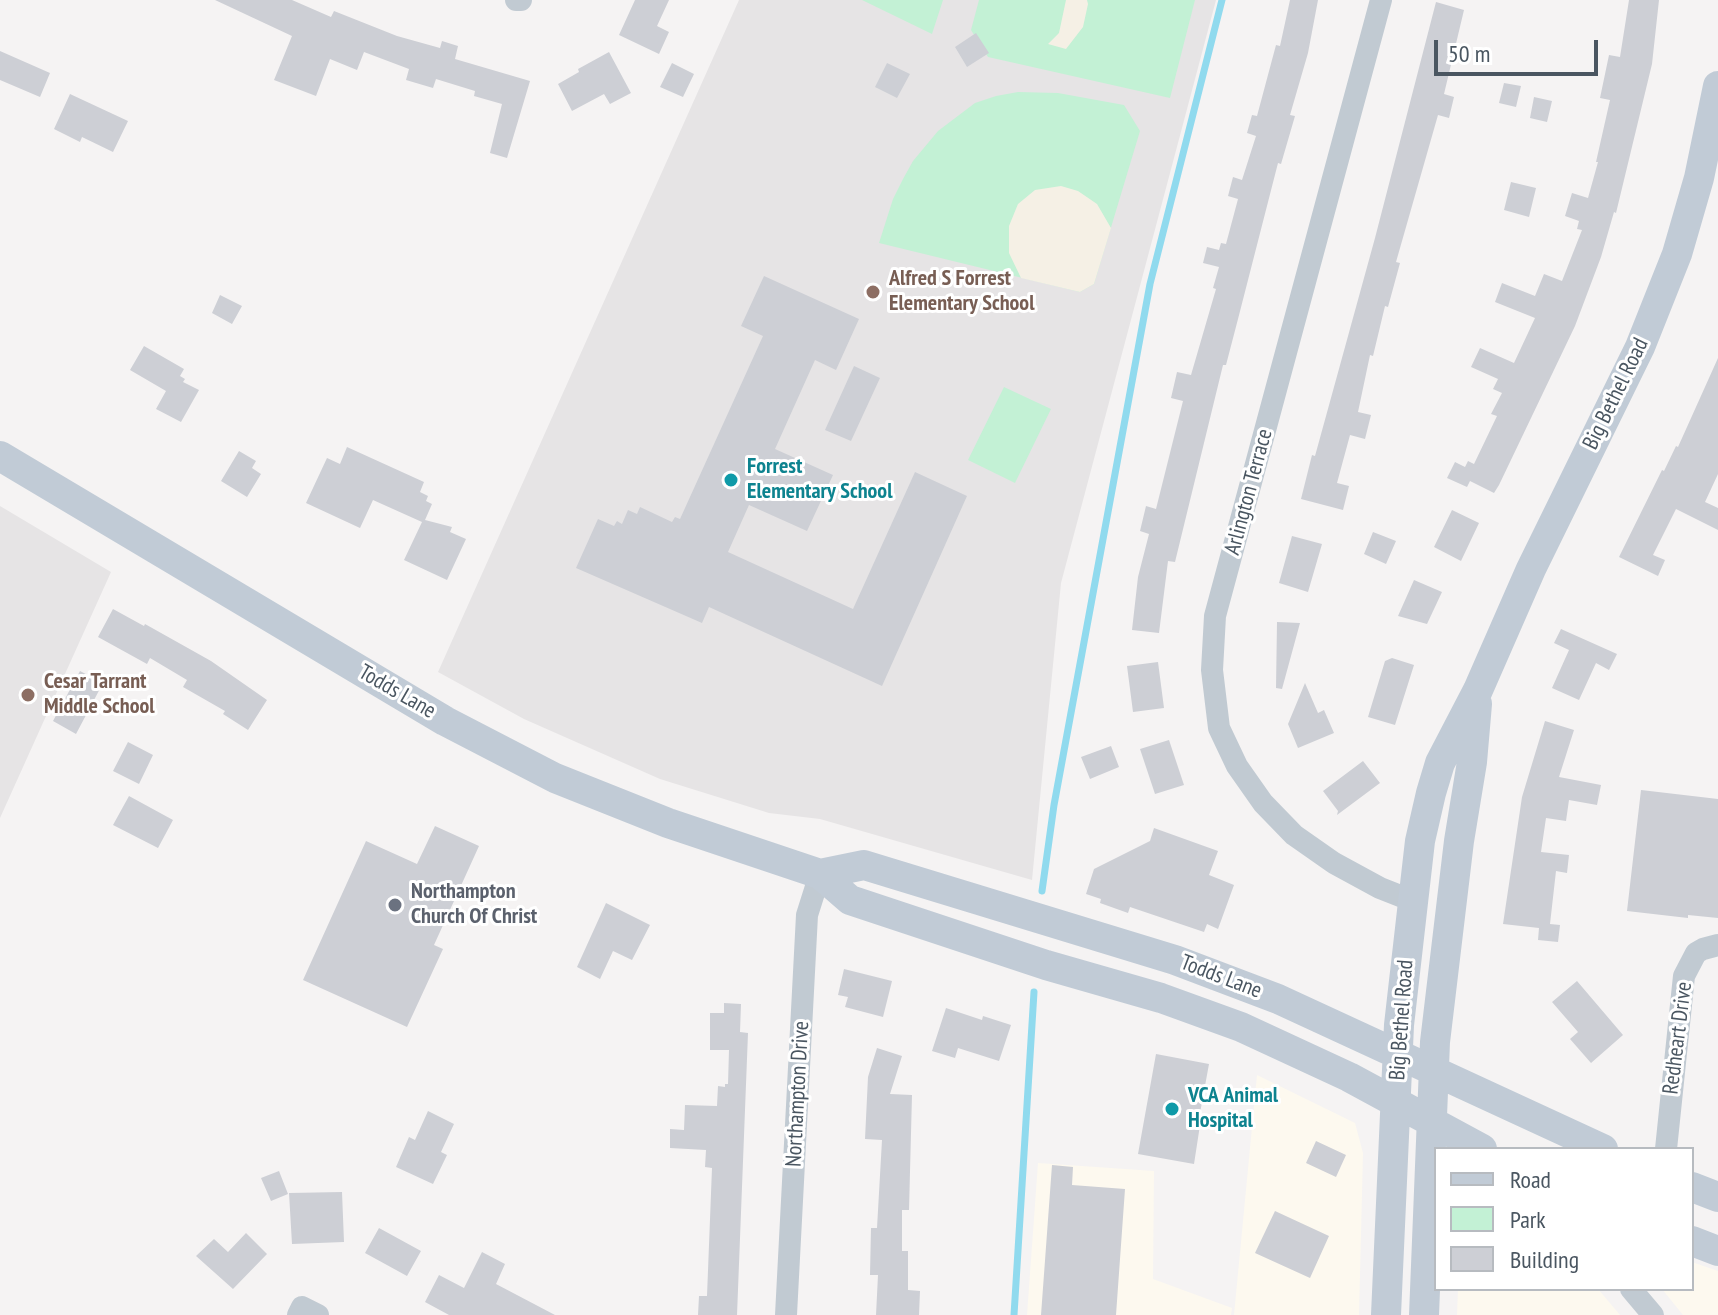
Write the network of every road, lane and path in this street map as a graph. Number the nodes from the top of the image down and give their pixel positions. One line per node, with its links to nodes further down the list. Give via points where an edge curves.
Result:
1 (1381, 0): 6 (street, Arlington Terrace, via 1215,616 1212,670 1219,728 1263,803 1294,835 1334,863)
2 (1718, 86): 4 (main road, Big Bethel Road, via 1699,178 1667,281)
3 (0, 456): 5 (main road, Todds Lane, via 492,747 609,801)
4 (1478, 690): 6 (main road, Big Bethel Road, via 1440,763 1420,841); 9 (main road, Big Bethel Road)
5 (820, 874): 8 (main road, Todds Lane, via 864,865 1136,947 1278,999); 10 (main road, Todds Lane, via 850,900 1241,1027); 22 (street, Northampton Drive, via 807,915)
6 (1413, 901): 8 (main road, Big Bethel Road)
7 (1718, 945): 14 (street, Redheart Drive, via 1696,953 1684,976)
8 (1397, 1055): 9 (main road, Todds Lane); 10 (main road, Big Bethel Road)
9 (1433, 1072): 11 (main road, Big Bethel Road); 13 (main road, Todds Lane)
10 (1396, 1103): 11 (main road, Todds Lane); 23 (main road, Big Bethel Road)
11 (1433, 1123): 12 (main road, Todds Lane); 24 (main road, Big Bethel Road)
12 (1478, 1147)
13 (1599, 1147)
14 (1666, 1147)
15 (1694, 1188): 16 (main road)
16 (1718, 1197)
17 (1694, 1242): 18 (main road)
18 (1718, 1251)
19 (1633, 1291): 25 (street)
20 (298, 1315): 21 (street, via 302,1307)
21 (318, 1315)
22 (786, 1315)
23 (1386, 1315)
24 (1424, 1315)
25 (1653, 1315)

